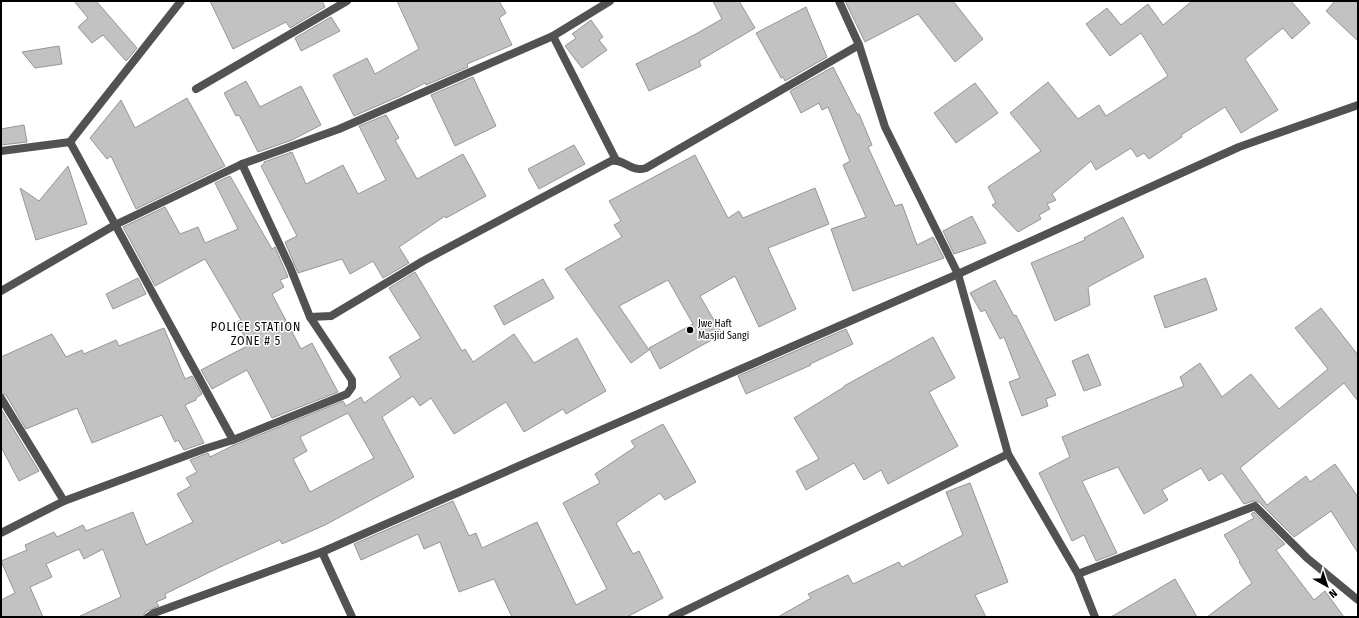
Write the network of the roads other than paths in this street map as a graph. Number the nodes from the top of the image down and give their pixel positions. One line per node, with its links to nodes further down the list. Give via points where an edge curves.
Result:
1 (181, 1): 9 (street)
2 (347, 1): 7 (street)
3 (610, 1): 5 (street)
4 (839, 1): 6 (street)
5 (554, 36): 11 (street); 12 (street, via 339,129)
6 (859, 44): 11 (street, via 646,168 636,170); 14 (street, via 885,128)
7 (196, 89)
8 (1358, 105): 14 (street, via 1239,147)
9 (70, 142): 10 (street); 13 (street)
10 (1, 150)
11 (616, 160): 16 (street, via 423,261 331,316)
12 (242, 164): 13 (street); 16 (street, via 290,267)
13 (115, 225): 15 (street); 18 (street)
14 (958, 274): 19 (street); 22 (street)
15 (1, 291)
16 (310, 317): 18 (street, via 352,380 352,387 347,394)
17 (1, 398): 20 (street)
18 (233, 440): 20 (street)
19 (1008, 454): 23 (street); 27 (street)
20 (64, 501): 21 (street)
21 (1, 533)
22 (322, 552): 25 (street, via 154,612); 26 (street)
23 (1078, 574): 24 (street, via 1255,506 1307,558); 28 (street)
24 (1358, 600)
25 (148, 617)
26 (352, 617)
27 (672, 617)
28 (1095, 617)

